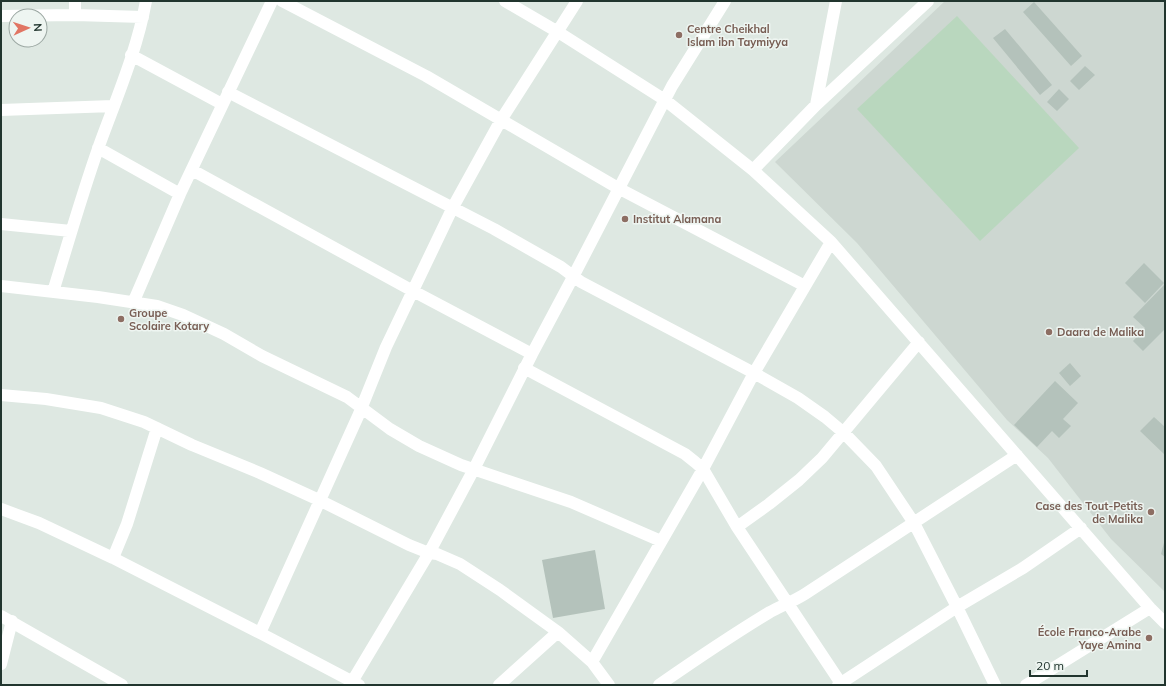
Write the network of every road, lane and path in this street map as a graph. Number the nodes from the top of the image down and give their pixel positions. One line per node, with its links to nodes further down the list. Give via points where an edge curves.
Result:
1 (75, 1): 10 (street)
2 (146, 1): 12 (street)
3 (272, 1): 15 (street)
4 (282, 1): 21 (street, via 426,76)
5 (505, 1): 13 (street)
6 (577, 1): 13 (street)
7 (725, 1): 16 (street)
8 (836, 1): 18 (street)
9 (928, 1): 18 (street)
10 (75, 15): 11 (street); 12 (street)
11 (1, 16)
12 (143, 17): 14 (street)
13 (558, 32): 16 (street); 21 (street)
14 (131, 55): 17 (street); 19 (street)
15 (228, 92): 17 (street); 27 (street)
16 (665, 100): 24 (street); 25 (street)
17 (222, 104): 23 (street)
18 (816, 104): 24 (street)
19 (114, 106): 20 (street); 22 (street)
20 (1, 110)
21 (501, 120): 25 (street); 27 (street)
22 (98, 148): 26 (street); 29 (street)
23 (192, 170): 26 (street); 34 (street)
24 (753, 170): 30 (street)
25 (618, 188): 31 (street); 33 (street)
26 (180, 194): 36 (street)
27 (453, 207): 31 (street, via 542,256); 34 (street)
28 (1, 224): 29 (street)
29 (71, 231): 35 (street)
30 (831, 242): 33 (street); 37 (street)
31 (573, 277): 38 (street); 40 (street)
32 (1, 286): 35 (street)
33 (804, 286): 40 (street)
34 (413, 291): 38 (street); 42 (street)
35 (53, 292): 36 (street)
36 (133, 302): 42 (street, via 157,306 183,315 347,397)
37 (919, 342): 44 (street); 45 (street)
38 (532, 354): 39 (street)
39 (524, 368): 46 (street); 47 (street, via 685,454)
40 (754, 373): 44 (street, via 798,398); 47 (street)
41 (1, 395): 43 (street, via 101,408)
42 (361, 407): 46 (street, via 418,446); 48 (street)
43 (157, 428): 48 (street); 55 (street, via 127,524)
44 (844, 433): 50 (street, via 876,466); 51 (street, via 798,480)
45 (1017, 455): 50 (street); 52 (street)
46 (474, 469): 53 (street, via 571,502); 54 (street)
47 (702, 470): 51 (street); 53 (street)
48 (319, 500): 54 (street); 63 (street)
49 (1, 509): 55 (street, via 39,523)
50 (914, 523): 56 (street); 57 (street)
51 (737, 527): 56 (street)
52 (1081, 528): 57 (street, via 1023,568); 58 (street)
53 (661, 541): 64 (street)
54 (429, 553): 62 (street, via 460,564); 66 (street)
55 (113, 558): 63 (street)
56 (787, 604): 67 (street); 71 (street, via 697,658)
57 (957, 607): 67 (street); 72 (street)
58 (1150, 608): 61 (street); 73 (street)
59 (1, 616): 60 (street)
60 (12, 621): 65 (street); 68 (street)
61 (1165, 623)
62 (558, 632): 64 (street); 69 (street)
63 (260, 633): 66 (street)
64 (592, 662): 70 (street)
65 (1, 664)
66 (354, 684)
67 (840, 684)
68 (122, 685)
69 (499, 685)
70 (609, 685)
71 (659, 685)
72 (995, 685)
73 (1026, 685)

